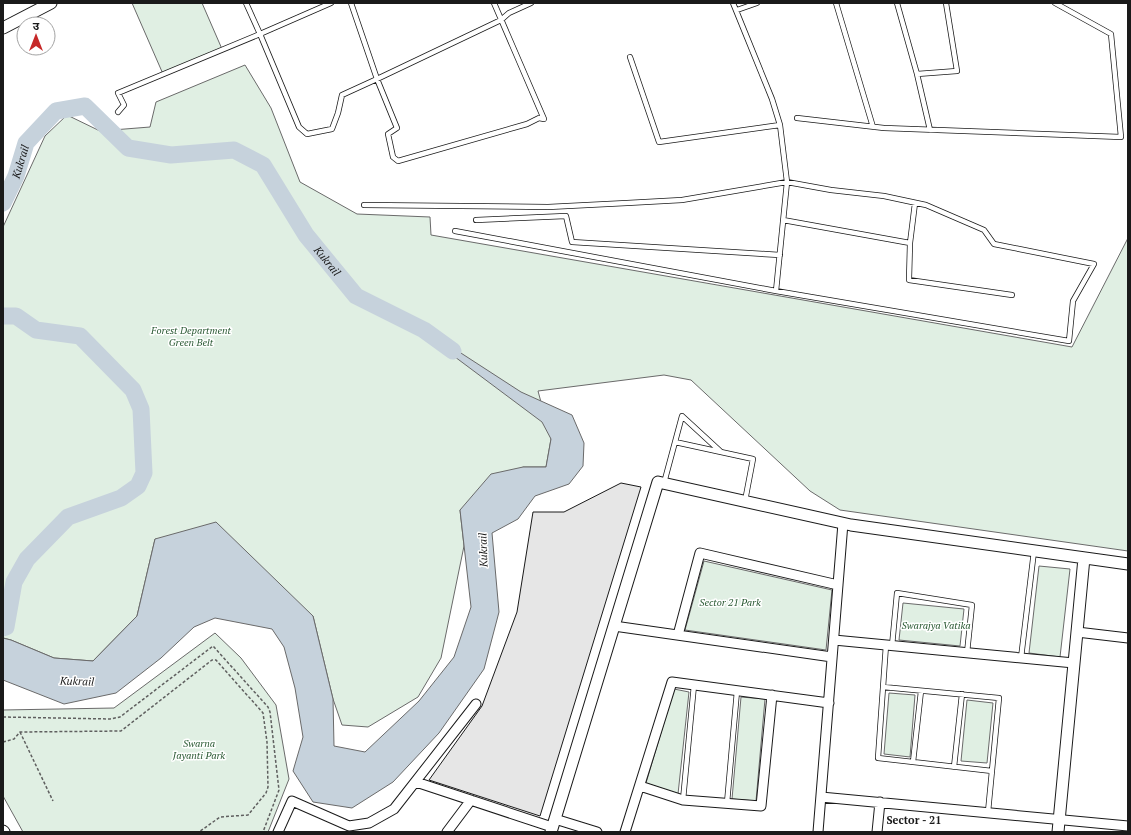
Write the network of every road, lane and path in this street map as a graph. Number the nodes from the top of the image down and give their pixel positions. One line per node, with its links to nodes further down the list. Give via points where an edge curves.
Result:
1 (51, 3): 15 (street)
2 (246, 3): 16 (lane)
3 (331, 3): 16 (lane)
4 (351, 3): 19 (lane)
5 (494, 3): 14 (lane)
6 (531, 3): 14 (lane, via 509,13)
7 (733, 3): 13 (lane)
8 (757, 3): 13 (lane)
9 (836, 3): 23 (lane)
10 (897, 3): 18 (lane)
11 (946, 3): 18 (lane, via 957,71)
12 (1056, 3): 24 (lane, via 1111,34 1121,137)
13 (737, 10): 22 (lane)
14 (501, 20): 19 (lane); 19 (lane, via 544,119 539,118 527,124 398,161 393,157 388,134 397,128)
15 (3, 28)
16 (260, 34): 19 (lane, via 299,127 307,134 332,129 342,95); 20 (lane, via 118,93 124,105)
17 (630, 57): 22 (lane, via 659,142)
18 (917, 74): 24 (lane)
19 (376, 79)
20 (118, 112)
21 (797, 118): 23 (lane)
22 (780, 125): 25 (lane)
23 (873, 127): 24 (lane)
24 (930, 130)
25 (787, 182): 26 (lane); 27 (lane, via 682,200 627,203 548,207); 29 (lane)
26 (915, 203): 31 (lane); 33 (lane, via 926,205 984,230 994,244 1094,264 1073,301 1069,342)
27 (364, 205)
28 (476, 220): 32 (lane, via 566,216 572,242)
29 (783, 220): 31 (lane); 32 (lane)
30 (455, 231): 33 (lane)
31 (910, 243): 34 (lane, via 909,280)
32 (780, 255): 33 (lane)
33 (776, 291)
34 (1012, 296)
35 (675, 442): 36 (lane); 36 (lane, via 682,416); 37 (lane)
36 (721, 452): 38 (lane, via 753,459)
37 (664, 484): 38 (street); 44 (street, via 658,482)
38 (744, 502): 39 (street)
39 (843, 523): 40 (street); 43 (street)
40 (1034, 551): 41 (street); 52 (lane)
41 (1084, 558): 42 (street); 45 (street)
42 (1128, 564)
43 (838, 585): 46 (street, via 700,553); 48 (street)
44 (614, 626): 46 (street); 78 (street)
45 (1077, 632): 47 (street); 53 (street)
46 (678, 635): 51 (street)
47 (1128, 638)
48 (834, 640): 49 (street); 51 (street)
49 (889, 645): 50 (street); 50 (lane, via 897,593 972,605); 55 (lane)
50 (966, 653): 52 (street)
51 (832, 657): 60 (street)
52 (1021, 658): 53 (street)
53 (1074, 663): 77 (street)
54 (694, 685): 56 (street); 69 (street, via 672,682); 72 (lane)
55 (882, 687): 57 (lane); 65 (lane, via 878,758)
56 (737, 691): 59 (street); 75 (lane)
57 (921, 691): 58 (lane); 65 (lane)
58 (962, 694): 66 (lane); 67 (lane, via 999,698)
59 (772, 695): 60 (street); 75 (street, via 761,806)
60 (829, 703): 70 (street)
61 (476, 704): 68 (street)
62 (3, 717): 82 (path, via 120,717 212,646 268,706 270,712 279,790)
63 (20, 732): 64 (path, via 14,739); 73 (path); 81 (path, via 121,731 212,660 216,660 263,713 267,742 268,787 248,815 220,817)
64 (3, 742)
65 (913, 762): 66 (lane)
66 (954, 766): 67 (lane)
67 (992, 771): 76 (lane)
68 (416, 782): 71 (street); 80 (street, via 394,809 370,822)
69 (640, 786): 72 (street); 86 (street)
70 (821, 797): 74 (street); 87 (street)
71 (471, 800): 78 (street); 84 (street)
72 (683, 800): 75 (street)
73 (53, 801)
74 (880, 802): 76 (street); 88 (street)
75 (727, 803)
76 (988, 812): 77 (street)
77 (1059, 818): 79 (street); 89 (street)
78 (553, 826): 85 (street)
79 (1128, 826)
80 (342, 828): 83 (street, via 292,801)
81 (199, 832)
82 (263, 832)
83 (278, 832)
84 (447, 832)
85 (597, 832)
86 (625, 832)
87 (818, 832)
88 (877, 832)
89 (1058, 832)

